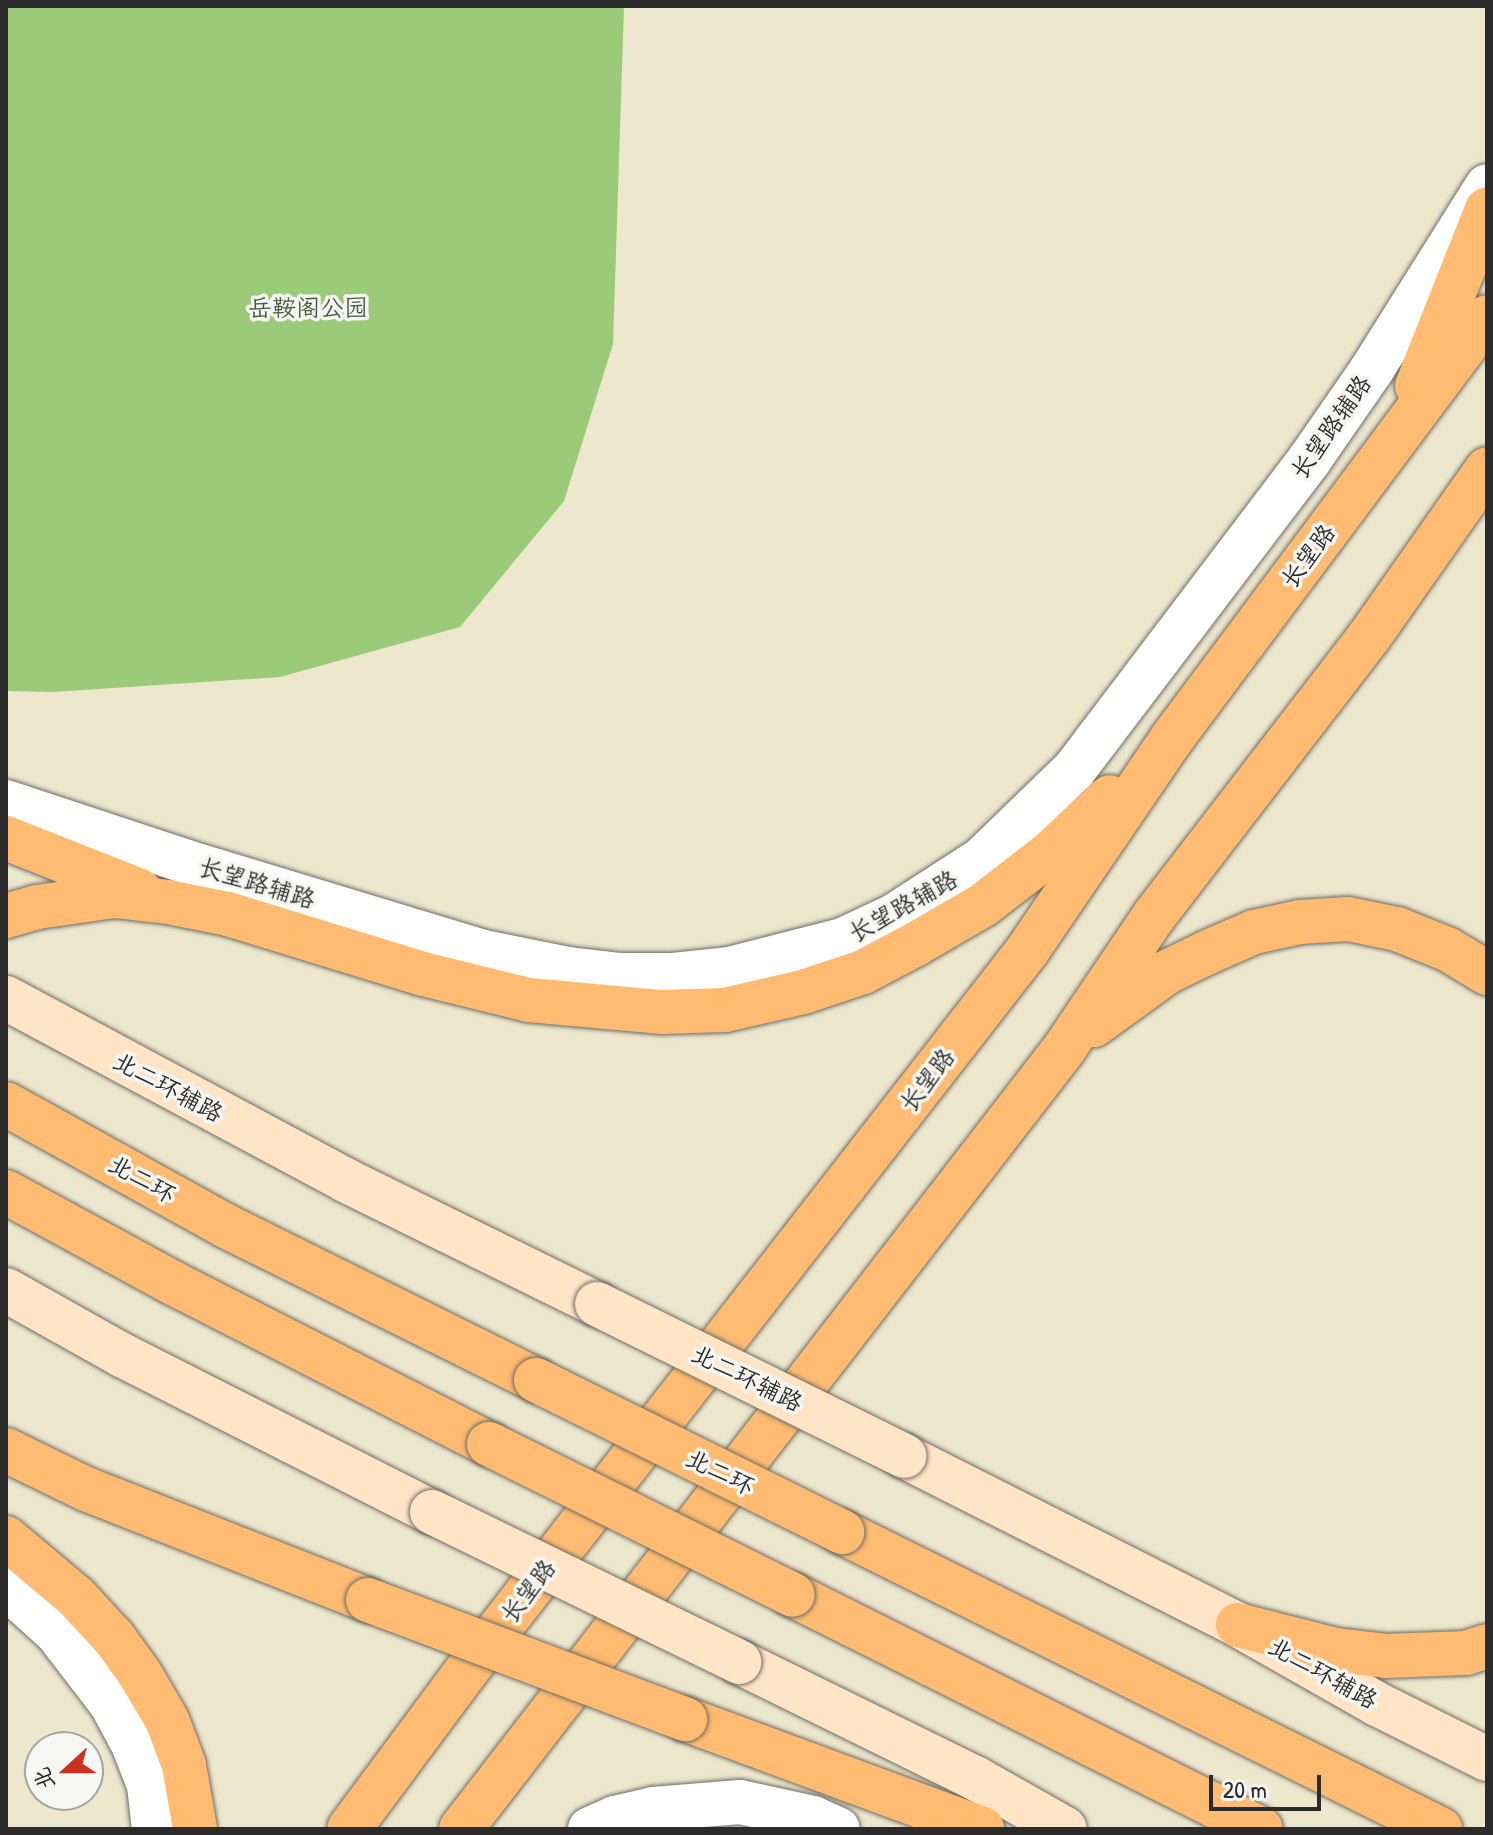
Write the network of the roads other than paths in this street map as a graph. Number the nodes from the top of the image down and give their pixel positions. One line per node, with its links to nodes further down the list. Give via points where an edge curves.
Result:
1 (1487, 186): 7 (street, 长望路辅路, via 1310,459 1074,770 982,859 894,916 843,940 729,969 687,974 568,969 484,952)
2 (1487, 209): 4 (main road)
3 (1487, 317): 4 (main road, 长望路)
4 (1397, 437): 6 (main road, 长望路)
5 (1487, 469): 13 (main road, via 1369,637 1154,916)
6 (1170, 741): 9 (main road, via 1049,854 983,905 863,972 725,1010 662,1012 529,1000 423,974 228,914); 25 (main road, 长望路, via 1027,951)
7 (6, 802)
8 (6, 838): 9 (main road)
9 (168, 902): 10 (main road, via 114,896)
10 (6, 916)
11 (1487, 973): 13 (main road, via 1397,929 1348,919 1300,922 1254,932 1167,972)
12 (6, 998): 20 (main road, 北二环辅路, bridge, via 347,1181)
13 (1064, 1049): 26 (main road)
14 (6, 1104): 32 (main road, 北二环, bridge, via 226,1226)
15 (6, 1192): 31 (main road, bridge, via 489,1444)
16 (6, 1290): 30 (main road, bridge, via 122,1355 975,1778)
17 (6, 1450): 29 (main road, bridge, via 86,1489 368,1600)
18 (6, 1538): 24 (main road, via 76,1597 140,1674 167,1720 184,1765)
19 (6, 1587): 23 (street, via 57,1633 111,1703 149,1785)
20 (1238, 1625): 21 (main road, via 1336,1650 1386,1656 1466,1653); 22 (main road, 北二环辅路)
21 (1487, 1646)
22 (1487, 1759)
23 (154, 1829)
24 (195, 1829)
25 (349, 1829)
26 (461, 1829)
27 (590, 1829): 28 (street, via 653,1809 740,1802)
28 (838, 1829)
29 (982, 1829)
30 (1065, 1829)
31 (1261, 1829)
32 (1440, 1829)

